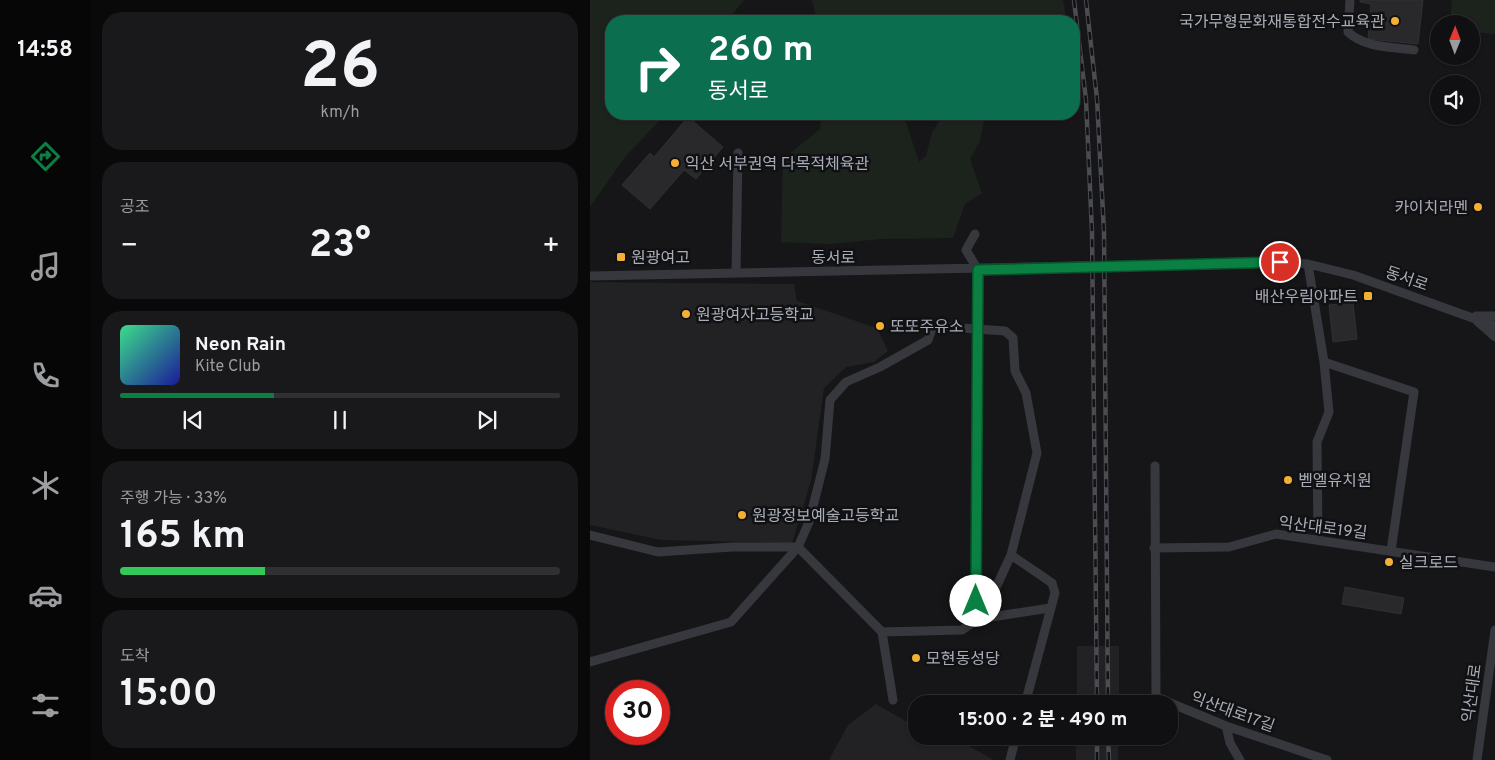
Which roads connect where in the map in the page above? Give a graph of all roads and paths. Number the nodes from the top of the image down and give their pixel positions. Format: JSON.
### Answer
{"nodes":[{"id":1,"x":1350,"y":0,"type":"edge"},
{"id":2,"x":1414,"y":50,"type":"dead end"},
{"id":3,"x":738,"y":153,"type":"dead end"},
{"id":4,"x":976,"y":234,"type":"dead end"},
{"id":5,"x":1308,"y":264,"type":"junction"},
{"id":6,"x":978,"y":270,"type":"junction"},
{"id":7,"x":736,"y":273,"type":"junction"},
{"id":8,"x":590,"y":276,"type":"edge"},
{"id":9,"x":1471,"y":316,"type":"junction"},
{"id":10,"x":1495,"y":316,"type":"edge"},
{"id":11,"x":1495,"y":326,"type":"edge"},
{"id":12,"x":978,"y":329,"type":"junction"},
{"id":13,"x":1495,"y":337,"type":"edge"},
{"id":14,"x":1324,"y":362,"type":"junction"},
{"id":15,"x":1155,"y":466,"type":"dead end"},
{"id":16,"x":590,"y":535,"type":"edge"},
{"id":17,"x":1318,"y":540,"type":"junction"},
{"id":18,"x":798,"y":547,"type":"junction"},
{"id":19,"x":1154,"y":548,"type":"junction"},
{"id":20,"x":1391,"y":551,"type":"junction"},
{"id":21,"x":1010,"y":555,"type":"junction"},
{"id":22,"x":1495,"y":567,"type":"edge"},
{"id":23,"x":1050,"y":608,"type":"junction"},
{"id":24,"x":977,"y":620,"type":"junction"},
{"id":25,"x":1495,"y":630,"type":"edge"},
{"id":26,"x":882,"y":632,"type":"junction"},
{"id":27,"x":590,"y":662,"type":"edge"},
{"id":28,"x":1027,"y":695,"type":"edge"},
{"id":29,"x":893,"y":700,"type":"dead end"},
{"id":30,"x":1226,"y":726,"type":"junction"},
{"id":31,"x":1014,"y":745,"type":"edge"},
{"id":32,"x":1010,"y":760,"type":"edge"},
{"id":33,"x":1240,"y":760,"type":"edge"},
{"id":34,"x":1327,"y":760,"type":"edge"},
{"id":35,"x":1477,"y":760,"type":"edge"}],
"edges":[{"from":1,"to":2,"type":"street"},
{"from":3,"to":7,"type":"street"},
{"from":4,"to":6,"type":"street"},
{"from":5,"to":6,"type":"street","name":"동서로","bridge":true},
{"from":5,"to":9,"type":"street","name":"동서로"},
{"from":5,"to":14,"type":"street"},
{"from":6,"to":7,"type":"street","name":"동서로"},
{"from":6,"to":12,"type":"street"},
{"from":7,"to":8,"type":"street","name":"동서로"},
{"from":9,"to":10,"type":"street"},
{"from":9,"to":11,"type":"street","name":"동서로"},
{"from":9,"to":13,"type":"street"},
{"from":12,"to":18,"type":"street"},
{"from":12,"to":21,"type":"street"},
{"from":12,"to":24,"type":"street"},
{"from":14,"to":17,"type":"street"},
{"from":14,"to":20,"type":"street"},
{"from":15,"to":19,"type":"street"},
{"from":16,"to":18,"type":"street"},
{"from":17,"to":19,"type":"street","name":"익산대로19길"},
{"from":17,"to":20,"type":"street","name":"익산대로19길"},
{"from":18,"to":26,"type":"street"},
{"from":18,"to":27,"type":"street"},
{"from":19,"to":30,"type":"street","name":"익산대로17길"},
{"from":20,"to":22,"type":"street","name":"익산대로19길"},
{"from":21,"to":23,"type":"street"},
{"from":21,"to":24,"type":"street"},
{"from":23,"to":24,"type":"street"},
{"from":23,"to":28,"type":"street"},
{"from":24,"to":26,"type":"street"},
{"from":25,"to":35,"type":"street","name":"익산대로"},
{"from":26,"to":29,"type":"street"},
{"from":30,"to":33,"type":"street"},
{"from":30,"to":34,"type":"street","name":"익산대로17길"},
{"from":31,"to":32,"type":"street"}]}
